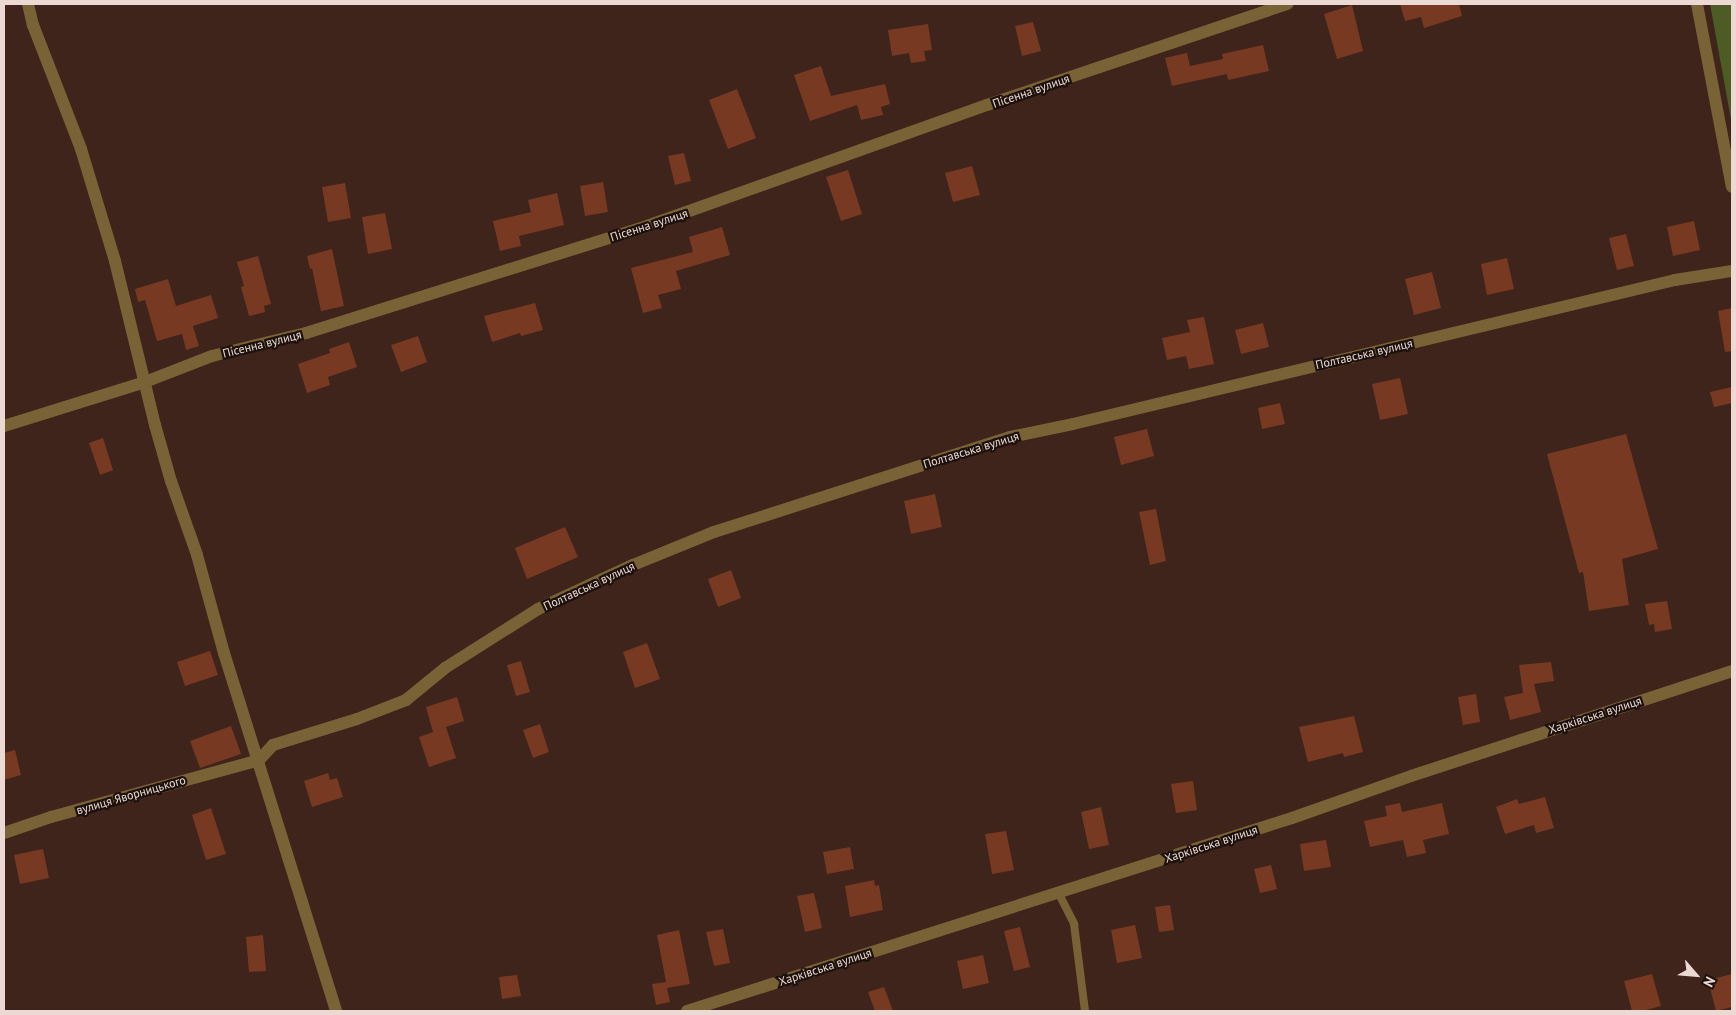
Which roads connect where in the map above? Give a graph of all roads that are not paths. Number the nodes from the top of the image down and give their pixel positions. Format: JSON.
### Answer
{"nodes":[{"id":1,"x":28,"y":4,"type":"edge"},
{"id":2,"x":1287,"y":4,"type":"edge"},
{"id":3,"x":1697,"y":4,"type":"edge"},
{"id":4,"x":1732,"y":187,"type":"edge"},
{"id":5,"x":1732,"y":272,"type":"edge"},
{"id":6,"x":145,"y":382,"type":"junction"},
{"id":7,"x":4,"y":426,"type":"edge"},
{"id":8,"x":1732,"y":671,"type":"edge"},
{"id":9,"x":259,"y":760,"type":"junction"},
{"id":10,"x":4,"y":833,"type":"edge"},
{"id":11,"x":1058,"y":892,"type":"junction"},
{"id":12,"x":336,"y":1011,"type":"edge"},
{"id":13,"x":688,"y":1011,"type":"edge"},
{"id":14,"x":1085,"y":1011,"type":"edge"}],
"edges":[{"from":1,"to":6,"type":"street"},
{"from":2,"to":6,"type":"street","name":"Пісенна вулиця"},
{"from":3,"to":4,"type":"street"},
{"from":5,"to":9,"type":"street","name":"Полтавська вулиця"},
{"from":6,"to":7,"type":"street","name":"Пісенна вулиця"},
{"from":6,"to":9,"type":"street"},
{"from":8,"to":11,"type":"street","name":"Харківська вулиця"},
{"from":9,"to":10,"type":"street","name":"вулиця Яворницького"},
{"from":9,"to":12,"type":"street"},
{"from":11,"to":13,"type":"street","name":"Харківська вулиця"},
{"from":11,"to":14,"type":"lane"}]}
